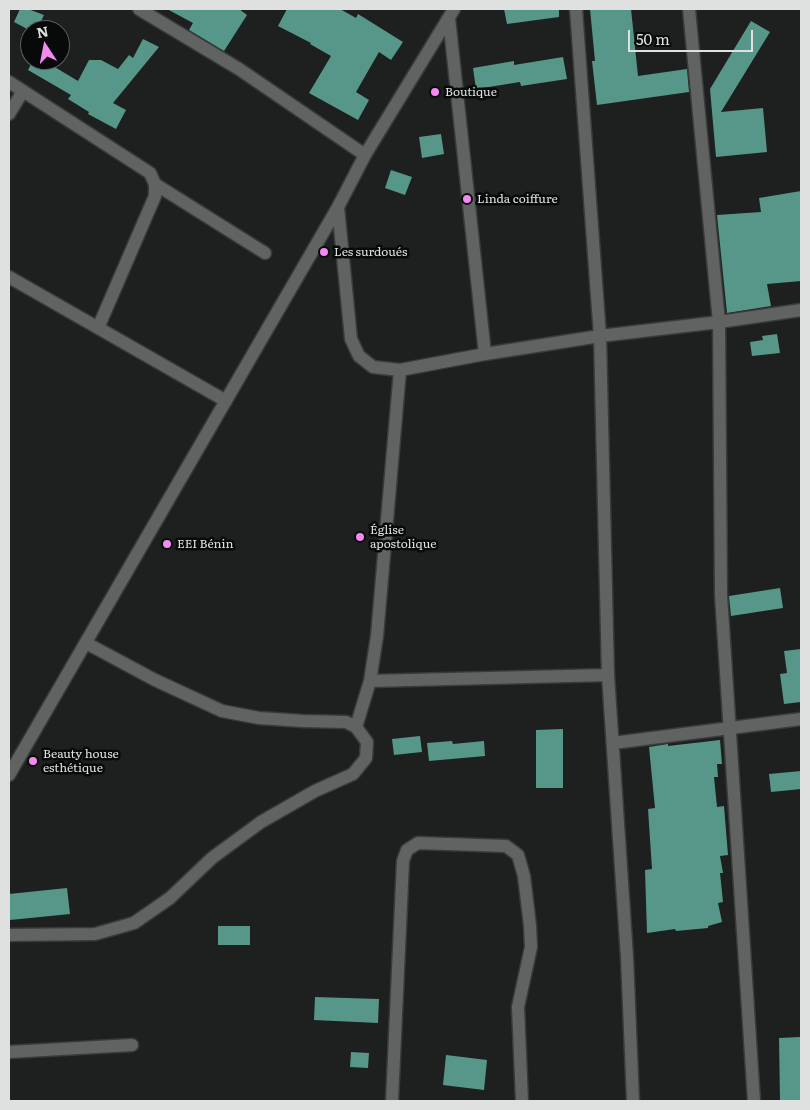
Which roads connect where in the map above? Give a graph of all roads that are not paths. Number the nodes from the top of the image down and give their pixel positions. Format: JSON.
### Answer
{"nodes":[{"id":1,"x":139,"y":9,"type":"edge"},
{"id":2,"x":576,"y":9,"type":"edge"},
{"id":3,"x":689,"y":9,"type":"edge"},
{"id":4,"x":452,"y":13,"type":"edge"},
{"id":5,"x":9,"y":82,"type":"edge"},
{"id":6,"x":22,"y":91,"type":"junction"},
{"id":7,"x":9,"y":114,"type":"edge"},
{"id":8,"x":365,"y":155,"type":"junction"},
{"id":9,"x":155,"y":184,"type":"junction"},
{"id":10,"x":338,"y":207,"type":"junction"},
{"id":11,"x":265,"y":253,"type":"dead end"},
{"id":12,"x":9,"y":277,"type":"edge"},
{"id":13,"x":801,"y":310,"type":"edge"},
{"id":14,"x":719,"y":322,"type":"junction"},
{"id":15,"x":98,"y":328,"type":"junction"},
{"id":16,"x":600,"y":336,"type":"junction"},
{"id":17,"x":486,"y":354,"type":"junction"},
{"id":18,"x":400,"y":370,"type":"junction"},
{"id":19,"x":226,"y":401,"type":"junction"},
{"id":20,"x":86,"y":643,"type":"junction"},
{"id":21,"x":608,"y":675,"type":"junction"},
{"id":22,"x":370,"y":681,"type":"junction"},
{"id":23,"x":801,"y":719,"type":"edge"},
{"id":24,"x":356,"y":727,"type":"junction"},
{"id":25,"x":730,"y":728,"type":"junction"},
{"id":26,"x":613,"y":743,"type":"junction"},
{"id":27,"x":9,"y":775,"type":"edge"},
{"id":28,"x":9,"y":935,"type":"edge"},
{"id":29,"x":132,"y":1046,"type":"dead end"},
{"id":30,"x":9,"y":1052,"type":"edge"},
{"id":31,"x":392,"y":1101,"type":"edge"},
{"id":32,"x":522,"y":1101,"type":"edge"},
{"id":33,"x":633,"y":1101,"type":"edge"},
{"id":34,"x":754,"y":1101,"type":"edge"}],
"edges":[{"from":1,"to":8,"type":"street"},
{"from":2,"to":16,"type":"street"},
{"from":3,"to":14,"type":"street"},
{"from":4,"to":8,"type":"street"},
{"from":4,"to":17,"type":"street"},
{"from":5,"to":6,"type":"street"},
{"from":6,"to":7,"type":"street"},
{"from":6,"to":9,"type":"street"},
{"from":8,"to":10,"type":"street"},
{"from":9,"to":11,"type":"street"},
{"from":9,"to":15,"type":"street"},
{"from":10,"to":18,"type":"street"},
{"from":10,"to":19,"type":"street"},
{"from":12,"to":15,"type":"street"},
{"from":13,"to":14,"type":"street"},
{"from":14,"to":16,"type":"street"},
{"from":14,"to":25,"type":"street"},
{"from":15,"to":19,"type":"street"},
{"from":16,"to":17,"type":"street"},
{"from":16,"to":21,"type":"street"},
{"from":17,"to":18,"type":"street"},
{"from":18,"to":22,"type":"street"},
{"from":19,"to":20,"type":"street"},
{"from":20,"to":24,"type":"street"},
{"from":20,"to":27,"type":"street"},
{"from":21,"to":22,"type":"street"},
{"from":21,"to":26,"type":"street"},
{"from":22,"to":24,"type":"street"},
{"from":23,"to":25,"type":"street"},
{"from":24,"to":28,"type":"street"},
{"from":25,"to":26,"type":"street"},
{"from":25,"to":34,"type":"street"},
{"from":26,"to":33,"type":"street"},
{"from":29,"to":30,"type":"street"},
{"from":31,"to":32,"type":"street"}]}
